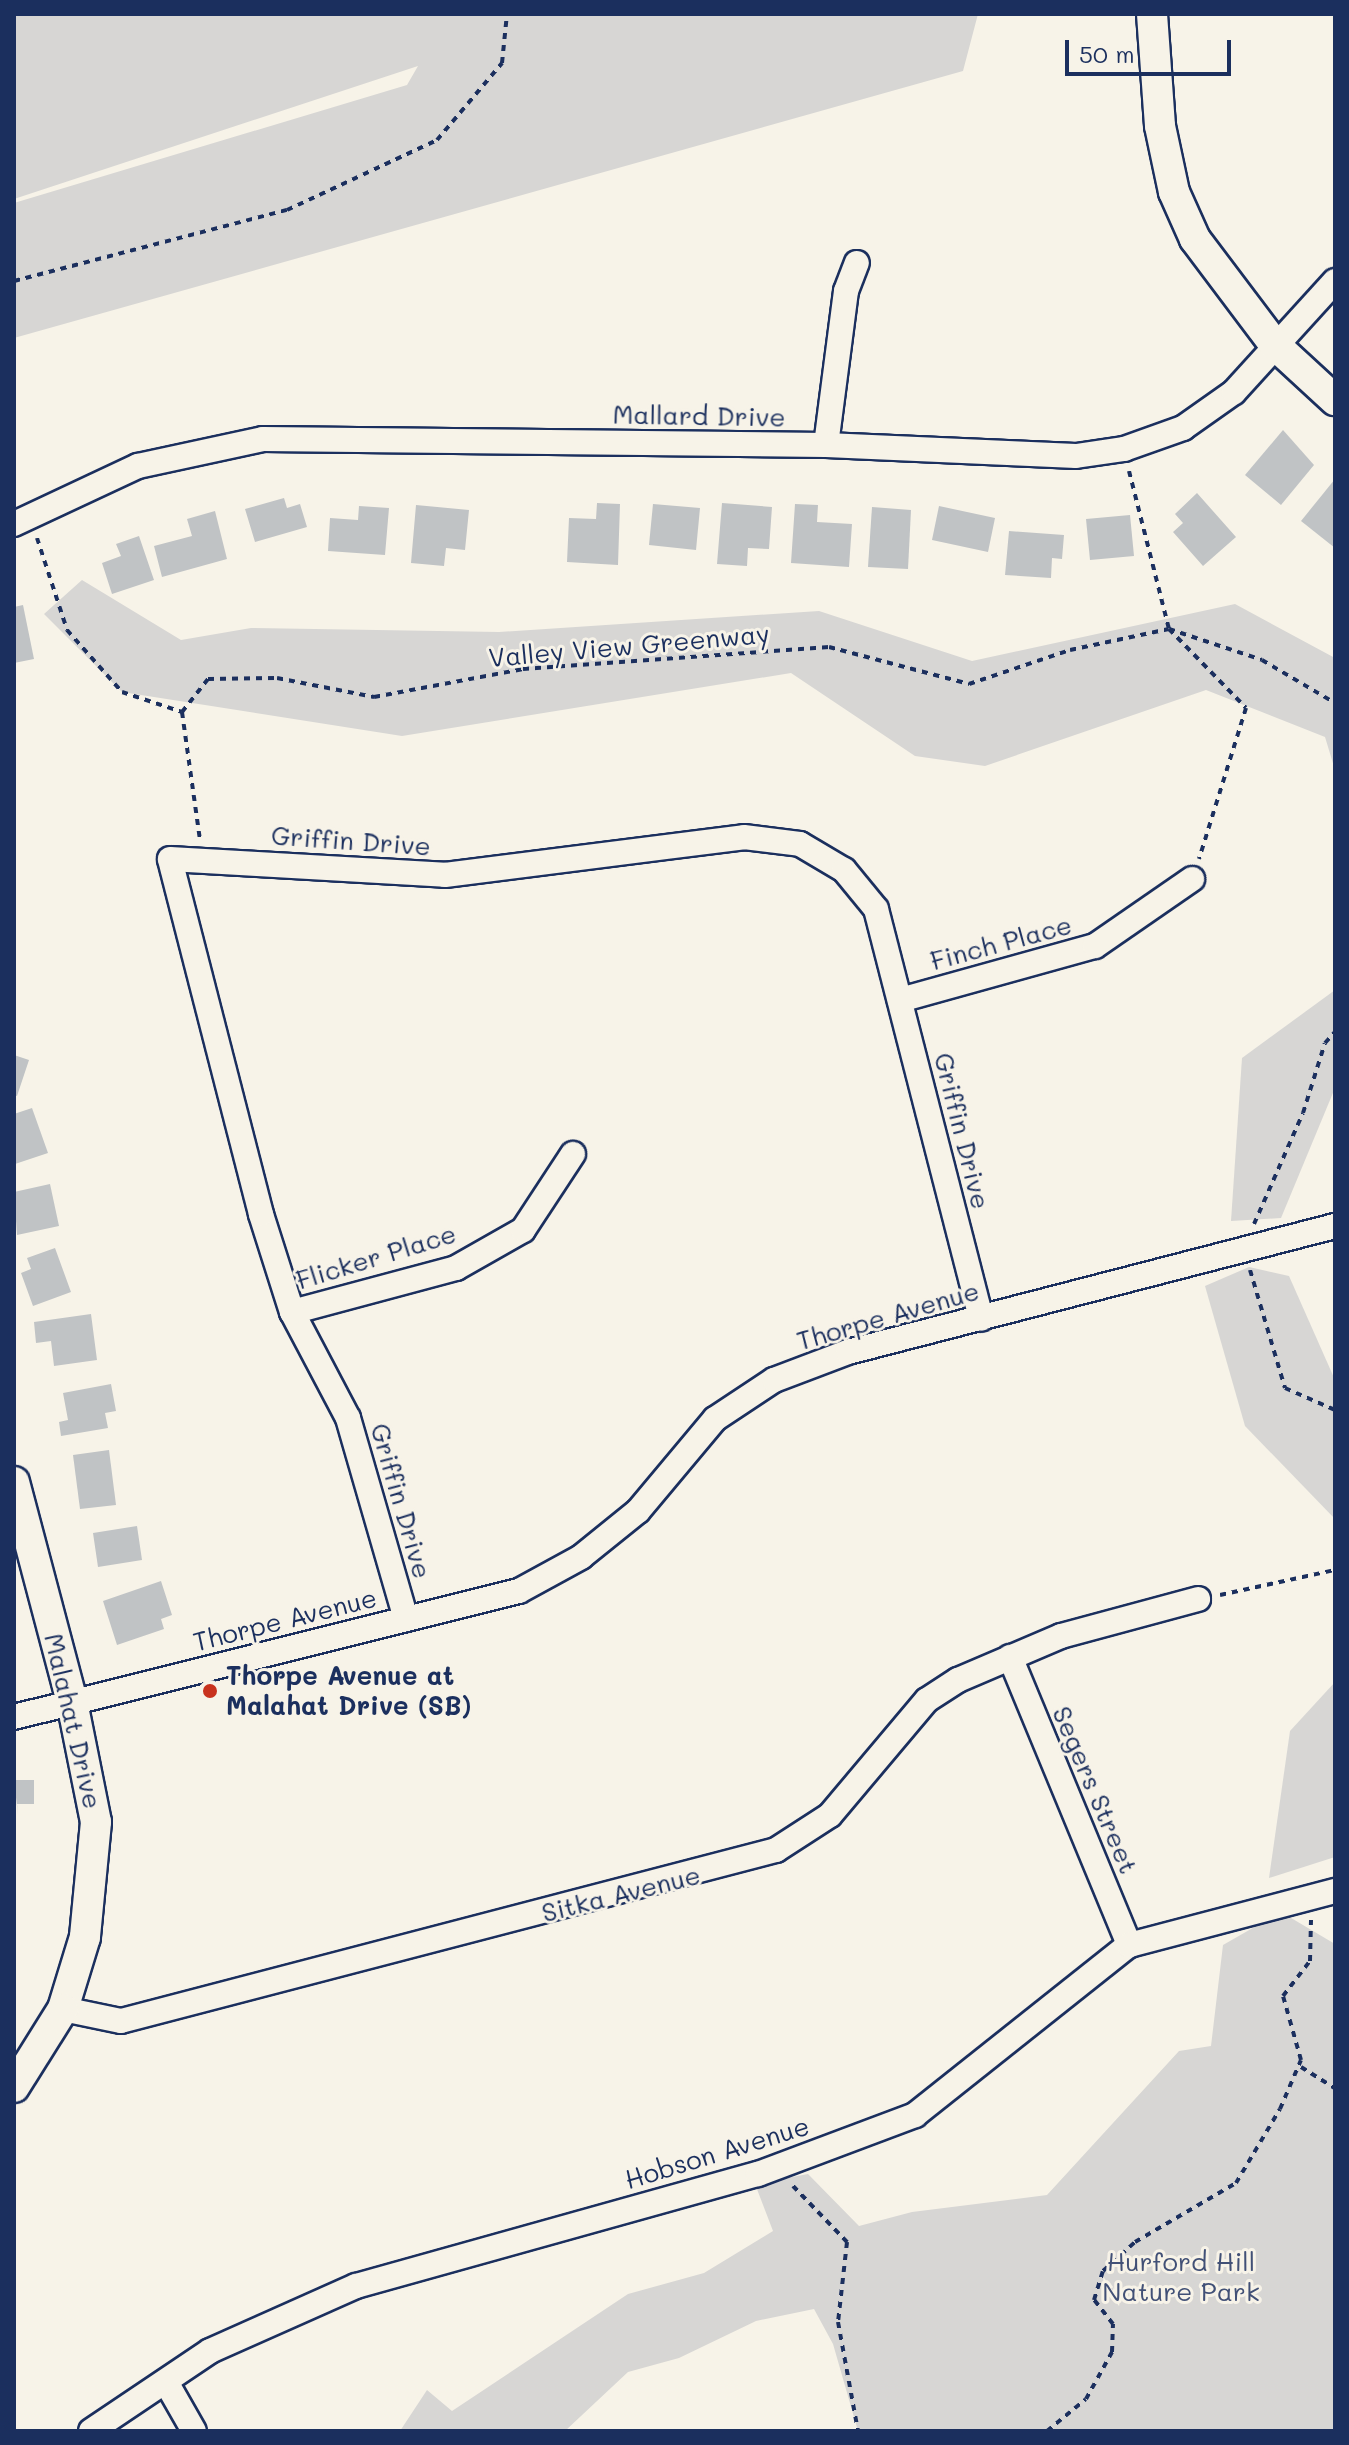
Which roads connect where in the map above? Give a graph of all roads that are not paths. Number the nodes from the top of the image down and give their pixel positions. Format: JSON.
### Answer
{"nodes":[{"id":1,"x":1152,"y":14,"type":"edge"},
{"id":2,"x":857,"y":263,"type":"dead end"},
{"id":3,"x":1335,"y":281,"type":"edge"},
{"id":4,"x":1274,"y":344,"type":"junction"},
{"id":5,"x":1335,"y":400,"type":"edge"},
{"id":6,"x":826,"y":445,"type":"junction"},
{"id":7,"x":22,"y":520,"type":"edge"},
{"id":8,"x":1192,"y":879,"type":"road end"},
{"id":9,"x":900,"y":1000,"type":"junction"},
{"id":10,"x":573,"y":1154,"type":"dead end"},
{"id":11,"x":1335,"y":1226,"type":"edge"},
{"id":12,"x":292,"y":1312,"type":"junction"},
{"id":13,"x":981,"y":1319,"type":"junction"},
{"id":14,"x":14,"y":1482,"type":"edge"},
{"id":15,"x":1198,"y":1599,"type":"road end"},
{"id":16,"x":406,"y":1619,"type":"junction"},
{"id":17,"x":1010,"y":1657,"type":"junction"},
{"id":18,"x":72,"y":1702,"type":"junction"},
{"id":19,"x":14,"y":1717,"type":"edge"},
{"id":20,"x":1324,"y":1894,"type":"edge"},
{"id":21,"x":1129,"y":1945,"type":"junction"},
{"id":22,"x":63,"y":2009,"type":"junction"},
{"id":23,"x":14,"y":2087,"type":"edge"},
{"id":24,"x":166,"y":2382,"type":"junction"},
{"id":25,"x":91,"y":2431,"type":"edge"},
{"id":26,"x":194,"y":2431,"type":"edge"}],
"edges":[{"from":1,"to":4,"type":"street"},
{"from":2,"to":6,"type":"street"},
{"from":3,"to":4,"type":"street","name":"Mallard Drive"},
{"from":4,"to":5,"type":"street"},
{"from":4,"to":6,"type":"street","name":"Mallard Drive"},
{"from":6,"to":7,"type":"street","name":"Mallard Drive"},
{"from":8,"to":9,"type":"street","name":"Finch Place"},
{"from":9,"to":12,"type":"street","name":"Griffin Drive"},
{"from":9,"to":13,"type":"street","name":"Griffin Drive"},
{"from":10,"to":12,"type":"street","name":"Flicker Place"},
{"from":11,"to":13,"type":"street","name":"Thorpe Avenue"},
{"from":12,"to":16,"type":"street","name":"Griffin Drive"},
{"from":13,"to":16,"type":"street","name":"Thorpe Avenue"},
{"from":14,"to":18,"type":"street","name":"Malahat Drive"},
{"from":15,"to":17,"type":"street","name":"Sitka Avenue"},
{"from":16,"to":18,"type":"street","name":"Thorpe Avenue"},
{"from":17,"to":21,"type":"street","name":"Segers Street"},
{"from":17,"to":22,"type":"street","name":"Sitka Avenue"},
{"from":18,"to":19,"type":"street","name":"Thorpe Avenue"},
{"from":18,"to":22,"type":"street","name":"Malahat Drive"},
{"from":20,"to":21,"type":"street","name":"Hobson Avenue"},
{"from":21,"to":24,"type":"street","name":"Hobson Avenue"},
{"from":22,"to":23,"type":"street"},
{"from":24,"to":25,"type":"street","name":"Hobson Avenue"},
{"from":24,"to":26,"type":"street"}]}
